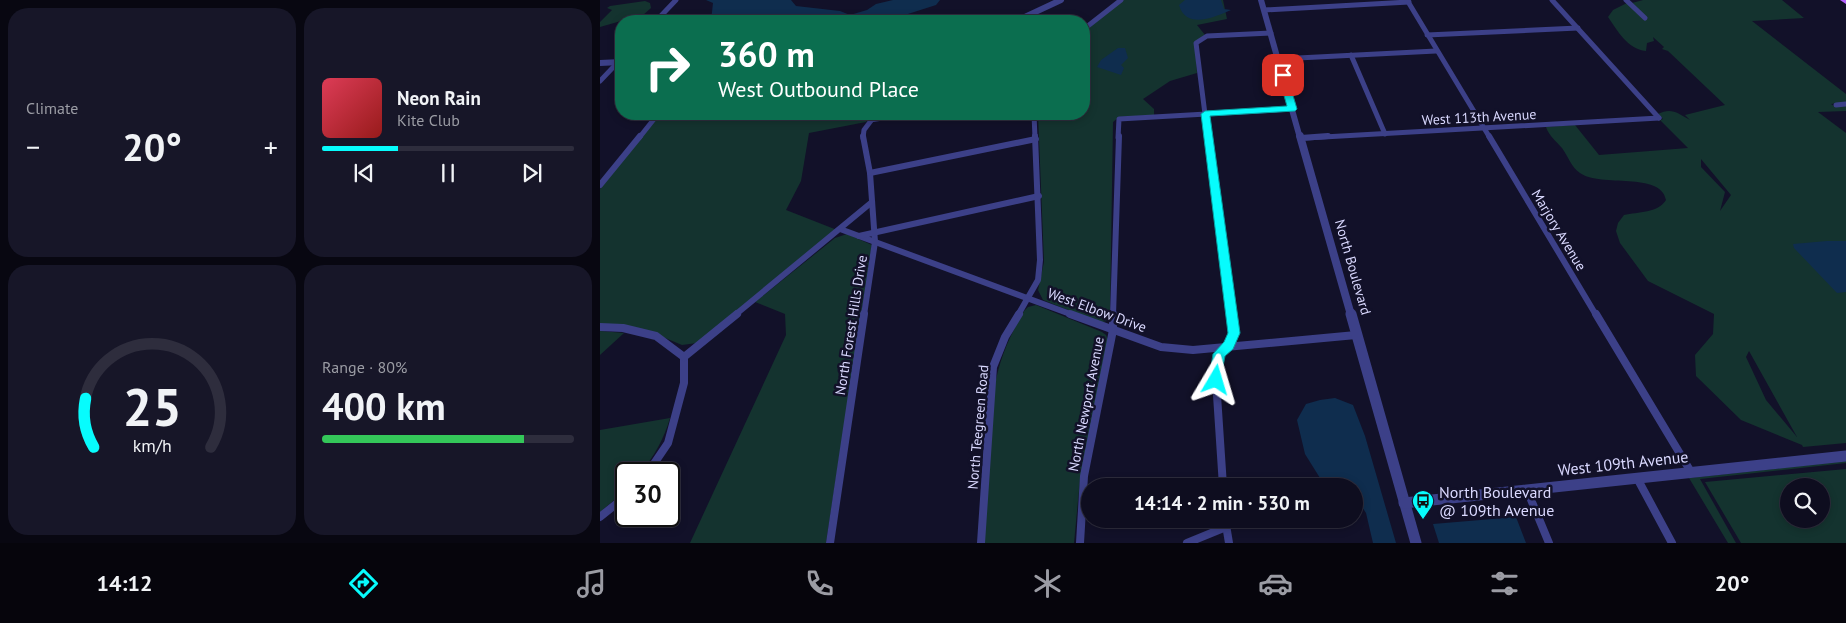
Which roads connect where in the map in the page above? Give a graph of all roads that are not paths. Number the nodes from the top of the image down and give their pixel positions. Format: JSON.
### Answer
{"nodes":[{"id":1,"x":676,"y":0,"type":"edge"},
{"id":2,"x":1061,"y":0,"type":"edge"},
{"id":3,"x":1120,"y":0,"type":"edge"},
{"id":4,"x":1261,"y":0,"type":"edge"},
{"id":5,"x":1552,"y":0,"type":"edge"},
{"id":6,"x":1626,"y":0,"type":"edge"},
{"id":7,"x":1843,"y":0,"type":"edge"},
{"id":8,"x":1408,"y":1,"type":"edge"},
{"id":9,"x":1846,"y":2,"type":"edge"},
{"id":10,"x":1264,"y":10,"type":"junction"},
{"id":11,"x":662,"y":15,"type":"edge"},
{"id":12,"x":1029,"y":15,"type":"edge"},
{"id":13,"x":1645,"y":18,"type":"dead end"},
{"id":14,"x":1090,"y":24,"type":"edge"},
{"id":15,"x":1578,"y":28,"type":"junction"},
{"id":16,"x":1270,"y":33,"type":"junction"},
{"id":17,"x":1427,"y":35,"type":"junction"},
{"id":18,"x":1436,"y":51,"type":"junction"},
{"id":19,"x":1351,"y":55,"type":"junction"},
{"id":20,"x":1278,"y":59,"type":"junction"},
{"id":21,"x":615,"y":62,"type":"edge"},
{"id":22,"x":600,"y":63,"type":"edge"},
{"id":23,"x":615,"y":66,"type":"edge"},
{"id":24,"x":600,"y":81,"type":"edge"},
{"id":25,"x":1846,"y":104,"type":"edge"},
{"id":26,"x":1836,"y":105,"type":"dead end"},
{"id":27,"x":1292,"y":109,"type":"junction"},
{"id":28,"x":1205,"y":114,"type":"junction"},
{"id":29,"x":653,"y":120,"type":"edge"},
{"id":30,"x":870,"y":120,"type":"edge"},
{"id":31,"x":1034,"y":120,"type":"edge"},
{"id":32,"x":1483,"y":128,"type":"junction"},
{"id":33,"x":1385,"y":134,"type":"junction"},
{"id":34,"x":1301,"y":138,"type":"junction"},
{"id":35,"x":1036,"y":139,"type":"junction"},
{"id":36,"x":870,"y":173,"type":"junction"},
{"id":37,"x":600,"y":185,"type":"edge"},
{"id":38,"x":1039,"y":196,"type":"junction"},
{"id":39,"x":872,"y":202,"type":"junction"},
{"id":40,"x":840,"y":229,"type":"junction"},
{"id":41,"x":875,"y":232,"type":"junction"},
{"id":42,"x":859,"y":236,"type":"junction"},
{"id":43,"x":876,"y":242,"type":"junction"},
{"id":44,"x":1028,"y":298,"type":"junction"},
{"id":45,"x":600,"y":327,"type":"edge"},
{"id":46,"x":1113,"y":330,"type":"junction"},
{"id":47,"x":1356,"y":335,"type":"junction"},
{"id":48,"x":1228,"y":346,"type":"junction"},
{"id":49,"x":684,"y":357,"type":"junction"},
{"id":50,"x":1846,"y":456,"type":"edge"},
{"id":51,"x":655,"y":462,"type":"edge"},
{"id":52,"x":1691,"y":472,"type":"junction"},
{"id":53,"x":1222,"y":478,"type":"edge"},
{"id":54,"x":1637,"y":478,"type":"junction"},
{"id":55,"x":1527,"y":490,"type":"junction"},
{"id":56,"x":1404,"y":503,"type":"junction"},
{"id":57,"x":615,"y":504,"type":"edge"},
{"id":58,"x":600,"y":516,"type":"edge"},
{"id":59,"x":1216,"y":528,"type":"edge"},
{"id":60,"x":1226,"y":528,"type":"edge"},
{"id":61,"x":830,"y":543,"type":"edge"},
{"id":62,"x":981,"y":543,"type":"edge"},
{"id":63,"x":1080,"y":543,"type":"edge"},
{"id":64,"x":1188,"y":543,"type":"edge"},
{"id":65,"x":1229,"y":543,"type":"edge"},
{"id":66,"x":1416,"y":543,"type":"edge"},
{"id":67,"x":1549,"y":543,"type":"edge"},
{"id":68,"x":1672,"y":543,"type":"edge"}],
"edges":[{"from":1,"to":11,"type":"street"},
{"from":2,"to":12,"type":"street"},
{"from":3,"to":14,"type":"street"},
{"from":4,"to":10,"type":"street","name":"North Boulevard"},
{"from":5,"to":15,"type":"street"},
{"from":6,"to":13,"type":"street"},
{"from":7,"to":9,"type":"main road"},
{"from":8,"to":10,"type":"street"},
{"from":8,"to":17,"type":"street","name":"Marjory Avenue"},
{"from":10,"to":16,"type":"street","name":"North Boulevard"},
{"from":15,"to":17,"type":"street"},
{"from":15,"to":32,"type":"street","name":"West 113th Avenue"},
{"from":16,"to":20,"type":"street","name":"North Boulevard"},
{"from":16,"to":28,"type":"street"},
{"from":17,"to":18,"type":"street","name":"Marjory Avenue"},
{"from":18,"to":19,"type":"street"},
{"from":18,"to":32,"type":"street","name":"Marjory Avenue"},
{"from":19,"to":20,"type":"street"},
{"from":19,"to":33,"type":"street"},
{"from":20,"to":27,"type":"street","name":"North Boulevard"},
{"from":21,"to":22,"type":"street"},
{"from":23,"to":24,"type":"street"},
{"from":25,"to":26,"type":"street"},
{"from":27,"to":28,"type":"street"},
{"from":27,"to":34,"type":"street","name":"North Boulevard"},
{"from":28,"to":46,"type":"street","name":"North Newport Avenue"},
{"from":28,"to":48,"type":"street"},
{"from":29,"to":37,"type":"street"},
{"from":30,"to":36,"type":"street","name":"North Forest Hills Drive"},
{"from":31,"to":35,"type":"street","name":"North Teegreen Road"},
{"from":32,"to":33,"type":"street","name":"West 113th Avenue"},
{"from":32,"to":52,"type":"street","name":"Marjory Avenue"},
{"from":33,"to":34,"type":"street","name":"West 113th Avenue"},
{"from":34,"to":47,"type":"street","name":"North Boulevard"},
{"from":35,"to":36,"type":"street"},
{"from":35,"to":38,"type":"street","name":"North Teegreen Road"},
{"from":36,"to":39,"type":"street","name":"North Forest Hills Drive"},
{"from":38,"to":41,"type":"street"},
{"from":38,"to":44,"type":"street","name":"North Teegreen Road"},
{"from":39,"to":40,"type":"street"},
{"from":39,"to":41,"type":"street","name":"North Forest Hills Drive"},
{"from":40,"to":42,"type":"street","name":"West Elbow Drive"},
{"from":40,"to":49,"type":"street"},
{"from":41,"to":42,"type":"street"},
{"from":41,"to":43,"type":"street","name":"North Forest Hills Drive"},
{"from":42,"to":43,"type":"street","name":"West Elbow Drive"},
{"from":43,"to":44,"type":"street","name":"West Elbow Drive"},
{"from":43,"to":61,"type":"street","name":"North Forest Hills Drive"},
{"from":44,"to":46,"type":"street","name":"West Elbow Drive"},
{"from":44,"to":62,"type":"street","name":"North Teegreen Road"},
{"from":45,"to":49,"type":"street"},
{"from":46,"to":48,"type":"street","name":"West Elbow Drive"},
{"from":46,"to":63,"type":"street","name":"North Newport Avenue"},
{"from":47,"to":48,"type":"street","name":"West Elbow Drive"},
{"from":47,"to":56,"type":"street","name":"North Boulevard"},
{"from":48,"to":53,"type":"street"},
{"from":49,"to":51,"type":"street"},
{"from":50,"to":52,"type":"street","name":"West 109th Avenue"},
{"from":52,"to":54,"type":"street","name":"West 109th Avenue"},
{"from":54,"to":55,"type":"street","name":"West 109th Avenue"},
{"from":54,"to":68,"type":"street"},
{"from":55,"to":56,"type":"street","name":"West 109th Avenue"},
{"from":55,"to":67,"type":"street"},
{"from":56,"to":66,"type":"street","name":"North Boulevard"},
{"from":57,"to":58,"type":"street"},
{"from":59,"to":64,"type":"street"},
{"from":60,"to":65,"type":"street"}]}
